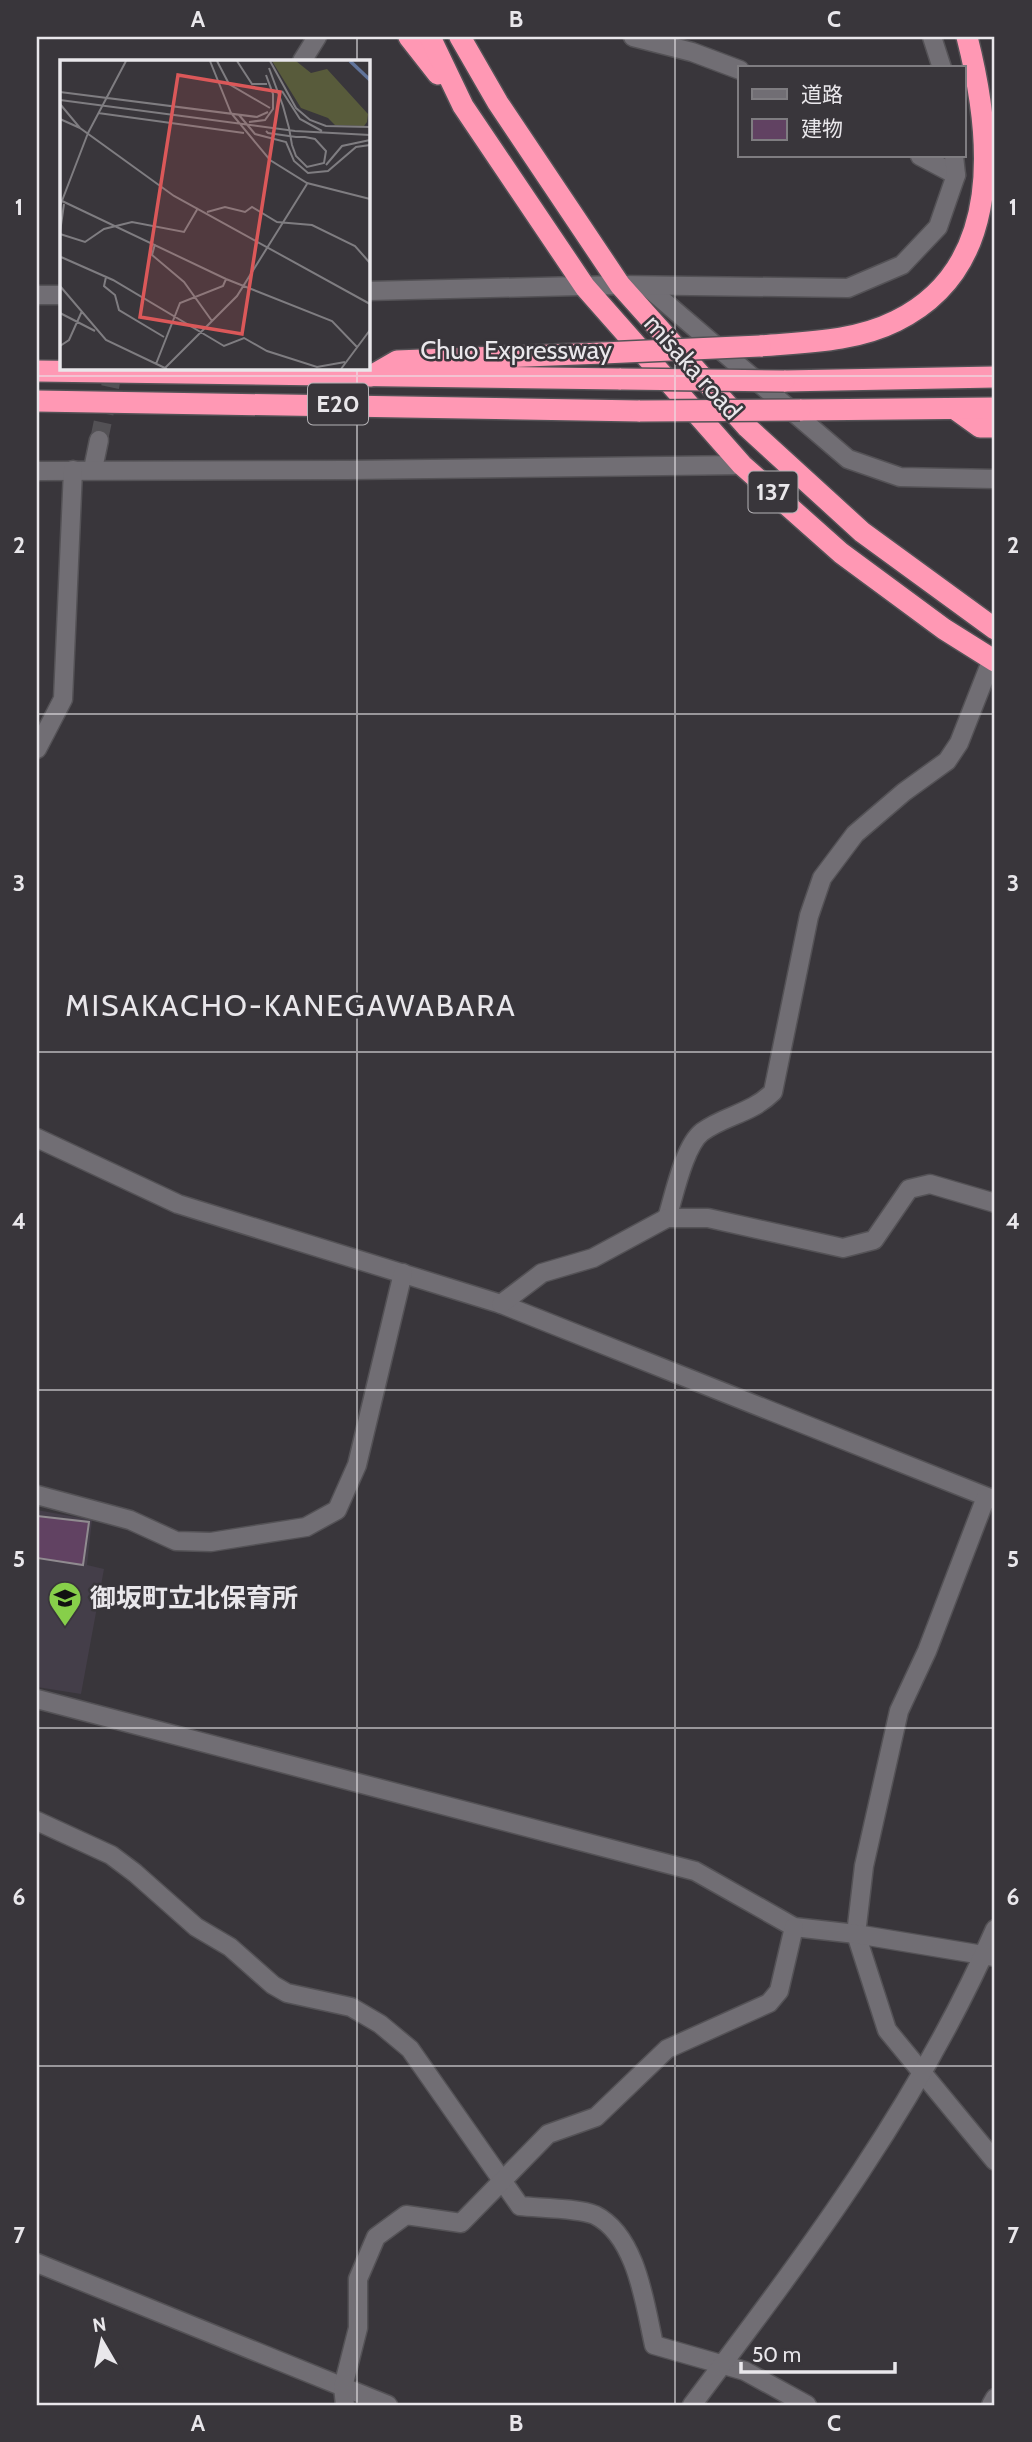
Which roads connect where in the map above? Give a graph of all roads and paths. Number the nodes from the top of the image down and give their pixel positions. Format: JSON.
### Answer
{"nodes":[{"id":1,"x":317,"y":37,"type":"edge"},
{"id":2,"x":409,"y":37,"type":"edge"},
{"id":3,"x":430,"y":37,"type":"edge"},
{"id":4,"x":460,"y":37,"type":"edge"},
{"id":5,"x":467,"y":37,"type":"edge"},
{"id":6,"x":633,"y":37,"type":"edge"},
{"id":7,"x":932,"y":37,"type":"edge"},
{"id":8,"x":967,"y":37,"type":"edge"},
{"id":9,"x":303,"y":60,"type":"edge"},
{"id":10,"x":941,"y":66,"type":"edge"},
{"id":11,"x":738,"y":69,"type":"edge"},
{"id":12,"x":498,"y":103,"type":"junction"},
{"id":13,"x":463,"y":106,"type":"junction"},
{"id":14,"x":924,"y":158,"type":"edge"},
{"id":15,"x":954,"y":158,"type":"edge"},
{"id":16,"x":956,"y":175,"type":"junction"},
{"id":17,"x":620,"y":285,"type":"junction"},
{"id":18,"x":646,"y":286,"type":"junction"},
{"id":19,"x":584,"y":287,"type":"junction"},
{"id":20,"x":369,"y":291,"type":"edge"},
{"id":21,"x":37,"y":295,"type":"edge"},
{"id":22,"x":60,"y":295,"type":"edge"},
{"id":23,"x":37,"y":371,"type":"edge"},
{"id":24,"x":369,"y":377,"type":"junction"},
{"id":25,"x":995,"y":377,"type":"edge"},
{"id":26,"x":37,"y":401,"type":"edge"},
{"id":27,"x":995,"y":408,"type":"edge"},
{"id":28,"x":955,"y":409,"type":"junction"},
{"id":29,"x":995,"y":427,"type":"edge"},
{"id":30,"x":99,"y":440,"type":"tunnel mouth"},
{"id":31,"x":742,"y":465,"type":"junction"},
{"id":32,"x":93,"y":469,"type":"junction"},
{"id":33,"x":73,"y":470,"type":"junction"},
{"id":34,"x":37,"y":471,"type":"edge"},
{"id":35,"x":995,"y":479,"type":"edge"},
{"id":36,"x":995,"y":629,"type":"edge"},
{"id":37,"x":994,"y":660,"type":"edge"},
{"id":38,"x":37,"y":750,"type":"edge"},
{"id":39,"x":37,"y":1138,"type":"edge"},
{"id":40,"x":995,"y":1203,"type":"edge"},
{"id":41,"x":667,"y":1218,"type":"junction"},
{"id":42,"x":403,"y":1273,"type":"junction"},
{"id":43,"x":501,"y":1304,"type":"junction"},
{"id":44,"x":37,"y":1495,"type":"edge"},
{"id":45,"x":990,"y":1499,"type":"edge"},
{"id":46,"x":37,"y":1699,"type":"edge"},
{"id":47,"x":37,"y":1821,"type":"edge"},
{"id":48,"x":794,"y":1927,"type":"junction"},
{"id":49,"x":995,"y":1929,"type":"edge"},
{"id":50,"x":856,"y":1934,"type":"junction"},
{"id":51,"x":990,"y":1956,"type":"edge"},
{"id":52,"x":922,"y":2076,"type":"junction"},
{"id":53,"x":995,"y":2161,"type":"edge"},
{"id":54,"x":502,"y":2182,"type":"junction"},
{"id":55,"x":37,"y":2263,"type":"edge"},
{"id":56,"x":722,"y":2365,"type":"junction"},
{"id":57,"x":344,"y":2396,"type":"edge"},
{"id":58,"x":995,"y":2398,"type":"edge"},
{"id":59,"x":388,"y":2405,"type":"edge"},
{"id":60,"x":692,"y":2405,"type":"edge"},
{"id":61,"x":807,"y":2405,"type":"edge"},
{"id":62,"x":990,"y":2405,"type":"edge"}],
"edges":[{"from":1,"to":9,"type":"street"},
{"from":2,"to":13,"type":"highway"},
{"from":3,"to":13,"type":"highway","name":"misaka road","number":"137"},
{"from":4,"to":12,"type":"highway","name":"misaka road","number":"137"},
{"from":5,"to":12,"type":"highway"},
{"from":6,"to":11,"type":"street"},
{"from":7,"to":10,"type":"street"},
{"from":8,"to":24,"type":"highway","bridge":true},
{"from":12,"to":17,"type":"highway","name":"misaka road","number":"137"},
{"from":13,"to":19,"type":"highway","name":"misaka road","number":"137"},
{"from":14,"to":16,"type":"street"},
{"from":15,"to":16,"type":"street"},
{"from":16,"to":18,"type":"street"},
{"from":17,"to":18,"type":"street"},
{"from":17,"to":19,"type":"street"},
{"from":17,"to":36,"type":"highway","name":"misaka road","number":"137"},
{"from":18,"to":35,"type":"street"},
{"from":19,"to":20,"type":"street"},
{"from":19,"to":31,"type":"highway","name":"misaka road","number":"137"},
{"from":21,"to":22,"type":"street"},
{"from":23,"to":24,"type":"highway","name":"Chuo Expressway","number":"E20"},
{"from":24,"to":25,"type":"highway","name":"Chuo Expressway","number":"E20","bridge":true},
{"from":26,"to":28,"type":"highway","number":"E20","bridge":true},
{"from":27,"to":28,"type":"highway","number":"E20"},
{"from":28,"to":29,"type":"highway"},
{"from":30,"to":32,"type":"street"},
{"from":31,"to":32,"type":"street"},
{"from":31,"to":37,"type":"highway","name":"misaka road","number":"137"},
{"from":32,"to":33,"type":"street"},
{"from":33,"to":34,"type":"street"},
{"from":33,"to":38,"type":"street"},
{"from":37,"to":41,"type":"street"},
{"from":39,"to":42,"type":"street"},
{"from":40,"to":41,"type":"street"},
{"from":41,"to":43,"type":"street"},
{"from":42,"to":43,"type":"street"},
{"from":42,"to":44,"type":"street"},
{"from":43,"to":45,"type":"street"},
{"from":45,"to":50,"type":"street"},
{"from":46,"to":48,"type":"street"},
{"from":47,"to":54,"type":"street"},
{"from":48,"to":50,"type":"street"},
{"from":48,"to":54,"type":"street"},
{"from":49,"to":51,"type":"street"},
{"from":50,"to":51,"type":"street"},
{"from":50,"to":52,"type":"street"},
{"from":51,"to":52,"type":"street"},
{"from":52,"to":53,"type":"street"},
{"from":52,"to":56,"type":"street"},
{"from":54,"to":56,"type":"street"},
{"from":54,"to":57,"type":"street"},
{"from":55,"to":57,"type":"street"},
{"from":56,"to":60,"type":"street"},
{"from":56,"to":61,"type":"street"},
{"from":57,"to":59,"type":"street"},
{"from":58,"to":62,"type":"street"}]}
